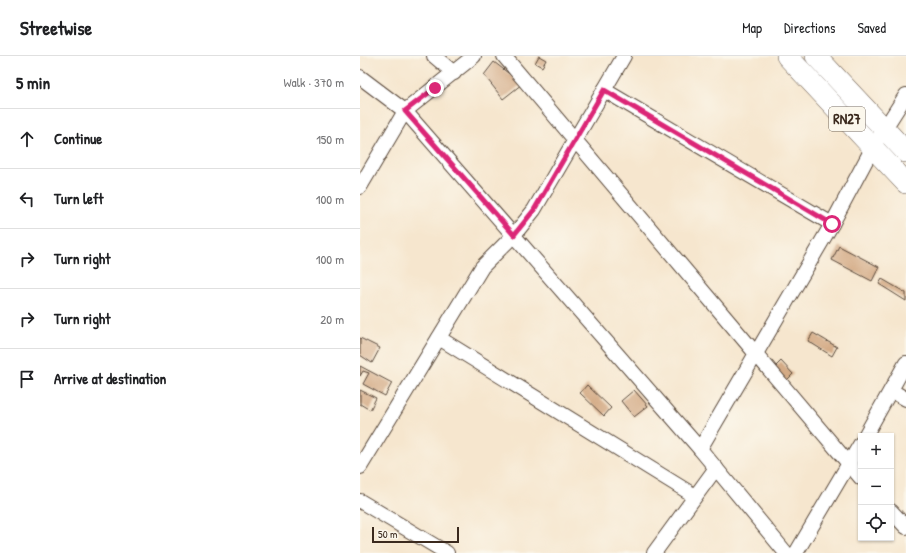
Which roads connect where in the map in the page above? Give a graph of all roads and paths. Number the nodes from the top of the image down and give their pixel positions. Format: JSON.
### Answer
{"nodes":[{"id":1,"x":434,"y":56,"type":"edge"},
{"id":2,"x":474,"y":56,"type":"edge"},
{"id":3,"x":504,"y":56,"type":"edge"},
{"id":4,"x":624,"y":56,"type":"edge"},
{"id":5,"x":787,"y":56,"type":"edge"},
{"id":6,"x":816,"y":56,"type":"edge"},
{"id":7,"x":454,"y":72,"type":"junction"},
{"id":8,"x":360,"y":77,"type":"edge"},
{"id":9,"x":604,"y":90,"type":"junction"},
{"id":10,"x":906,"y":95,"type":"edge"},
{"id":11,"x":405,"y":111,"type":"junction"},
{"id":12,"x":884,"y":129,"type":"junction"},
{"id":13,"x":574,"y":141,"type":"junction"},
{"id":14,"x":873,"y":147,"type":"junction"},
{"id":15,"x":906,"y":152,"type":"edge"},
{"id":16,"x":906,"y":183,"type":"edge"},
{"id":17,"x":360,"y":187,"type":"edge"},
{"id":18,"x":832,"y":224,"type":"junction"},
{"id":19,"x":514,"y":235,"type":"junction"},
{"id":20,"x":439,"y":338,"type":"junction"},
{"id":21,"x":756,"y":354,"type":"junction"},
{"id":22,"x":906,"y":363,"type":"edge"},
{"id":23,"x":892,"y":391,"type":"junction"},
{"id":24,"x":906,"y":399,"type":"edge"},
{"id":25,"x":867,"y":433,"type":"edge"},
{"id":26,"x":858,"y":448,"type":"edge"},
{"id":27,"x":700,"y":449,"type":"junction"},
{"id":28,"x":849,"y":464,"type":"junction"},
{"id":29,"x":360,"y":467,"type":"edge"},
{"id":30,"x":716,"y":468,"type":"junction"},
{"id":31,"x":858,"y":474,"type":"edge"},
{"id":32,"x":694,"y":496,"type":"junction"},
{"id":33,"x":360,"y":501,"type":"edge"},
{"id":34,"x":894,"y":514,"type":"edge"},
{"id":35,"x":906,"y":527,"type":"edge"},
{"id":36,"x":448,"y":553,"type":"edge"},
{"id":37,"x":654,"y":553,"type":"edge"},
{"id":38,"x":786,"y":553,"type":"edge"},
{"id":39,"x":796,"y":553,"type":"edge"}],
"edges":[{"from":1,"to":7,"type":"street"},
{"from":2,"to":7,"type":"street"},
{"from":3,"to":13,"type":"street"},
{"from":4,"to":9,"type":"street"},
{"from":5,"to":14,"type":"main road","number":"RN27"},
{"from":6,"to":12,"type":"main road","number":"RN27"},
{"from":7,"to":11,"type":"street"},
{"from":8,"to":11,"type":"street"},
{"from":9,"to":13,"type":"street"},
{"from":9,"to":18,"type":"street"},
{"from":10,"to":12,"type":"street"},
{"from":11,"to":17,"type":"street"},
{"from":11,"to":19,"type":"street"},
{"from":12,"to":14,"type":"street"},
{"from":12,"to":15,"type":"main road","number":"RN27"},
{"from":13,"to":19,"type":"street"},
{"from":13,"to":21,"type":"street"},
{"from":14,"to":16,"type":"main road","number":"RN27"},
{"from":14,"to":18,"type":"street"},
{"from":18,"to":21,"type":"street"},
{"from":19,"to":20,"type":"street"},
{"from":19,"to":27,"type":"street"},
{"from":20,"to":29,"type":"street"},
{"from":20,"to":32,"type":"street"},
{"from":21,"to":27,"type":"street"},
{"from":21,"to":28,"type":"street"},
{"from":22,"to":23,"type":"street"},
{"from":23,"to":24,"type":"street"},
{"from":23,"to":25,"type":"street"},
{"from":26,"to":28,"type":"street"},
{"from":27,"to":30,"type":"street"},
{"from":28,"to":31,"type":"street"},
{"from":28,"to":39,"type":"street"},
{"from":30,"to":32,"type":"street"},
{"from":30,"to":38,"type":"street"},
{"from":32,"to":37,"type":"street"},
{"from":33,"to":36,"type":"street"},
{"from":34,"to":35,"type":"street"}]}
